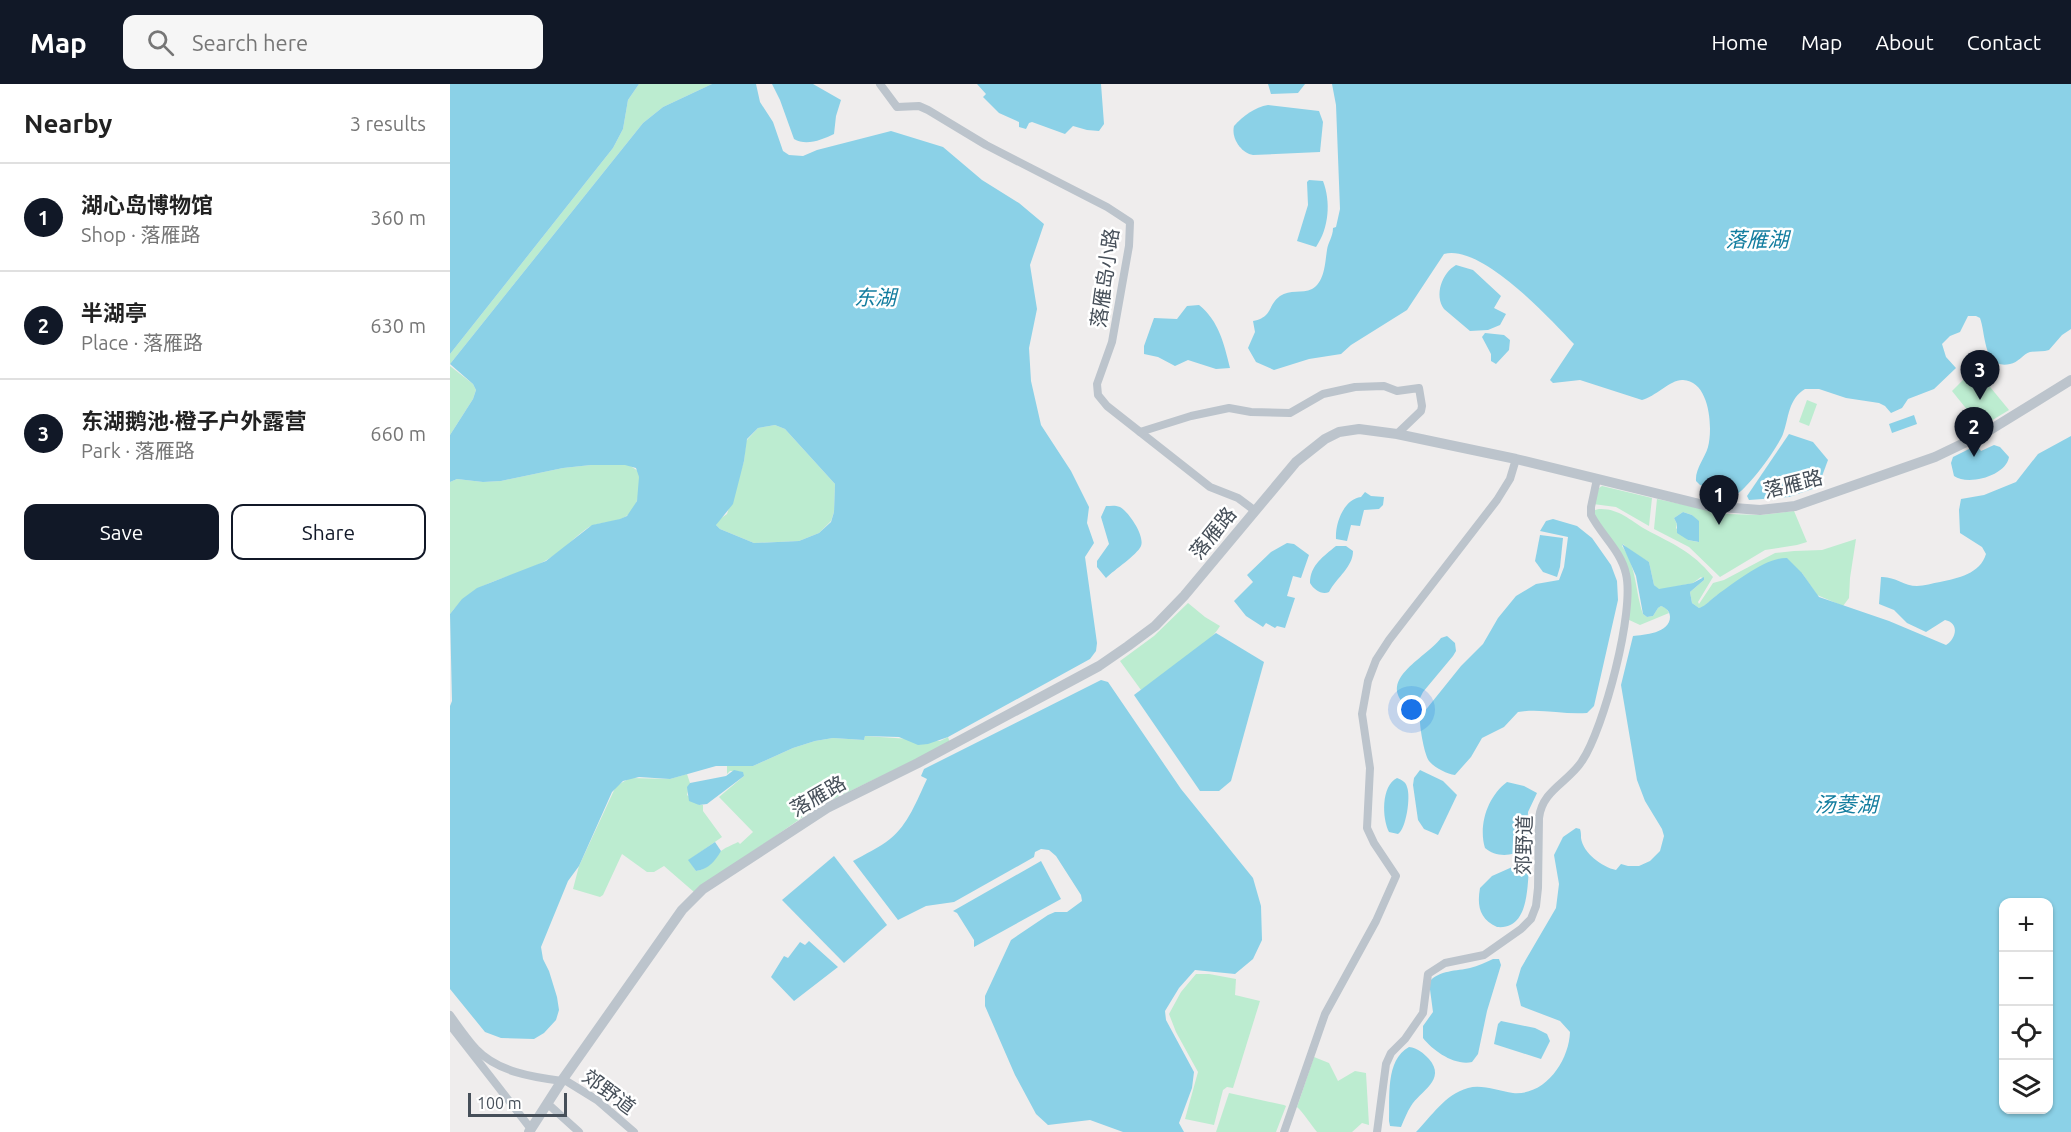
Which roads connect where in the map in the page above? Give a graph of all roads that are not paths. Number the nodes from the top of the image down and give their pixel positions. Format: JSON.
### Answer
{"nodes":[{"id":1,"x":880,"y":84,"type":"edge"},
{"id":2,"x":2071,"y":380,"type":"edge"},
{"id":3,"x":1140,"y":432,"type":"junction"},
{"id":4,"x":1397,"y":434,"type":"junction"},
{"id":5,"x":1516,"y":459,"type":"junction"},
{"id":6,"x":1597,"y":479,"type":"junction"},
{"id":7,"x":1254,"y":510,"type":"junction"},
{"id":8,"x":450,"y":1015,"type":"edge"},
{"id":9,"x":450,"y":1024,"type":"edge"},
{"id":10,"x":563,"y":1080,"type":"junction"},
{"id":11,"x":548,"y":1104,"type":"junction"},
{"id":12,"x":530,"y":1131,"type":"edge"},
{"id":13,"x":579,"y":1132,"type":"edge"},
{"id":14,"x":634,"y":1132,"type":"edge"},
{"id":15,"x":1284,"y":1132,"type":"edge"},
{"id":16,"x":1377,"y":1132,"type":"edge"}],
"edges":[{"from":1,"to":3,"type":"street","name":"落雁岛小路"},
{"from":2,"to":6,"type":"street","name":"落雁路"},
{"from":3,"to":4,"type":"street"},
{"from":3,"to":7,"type":"street","name":"落雁岛小路"},
{"from":4,"to":5,"type":"street","name":"落雁路"},
{"from":4,"to":7,"type":"street","name":"落雁路"},
{"from":5,"to":6,"type":"street","name":"落雁路"},
{"from":5,"to":15,"type":"street"},
{"from":6,"to":16,"type":"street","name":"郊野道"},
{"from":7,"to":10,"type":"street","name":"落雁路"},
{"from":8,"to":10,"type":"street","name":"郊野道"},
{"from":9,"to":12,"type":"street"},
{"from":10,"to":11,"type":"street","name":"落雁路"},
{"from":10,"to":14,"type":"street","name":"郊野道"},
{"from":11,"to":12,"type":"street","name":"落雁路"},
{"from":11,"to":13,"type":"street"}]}
